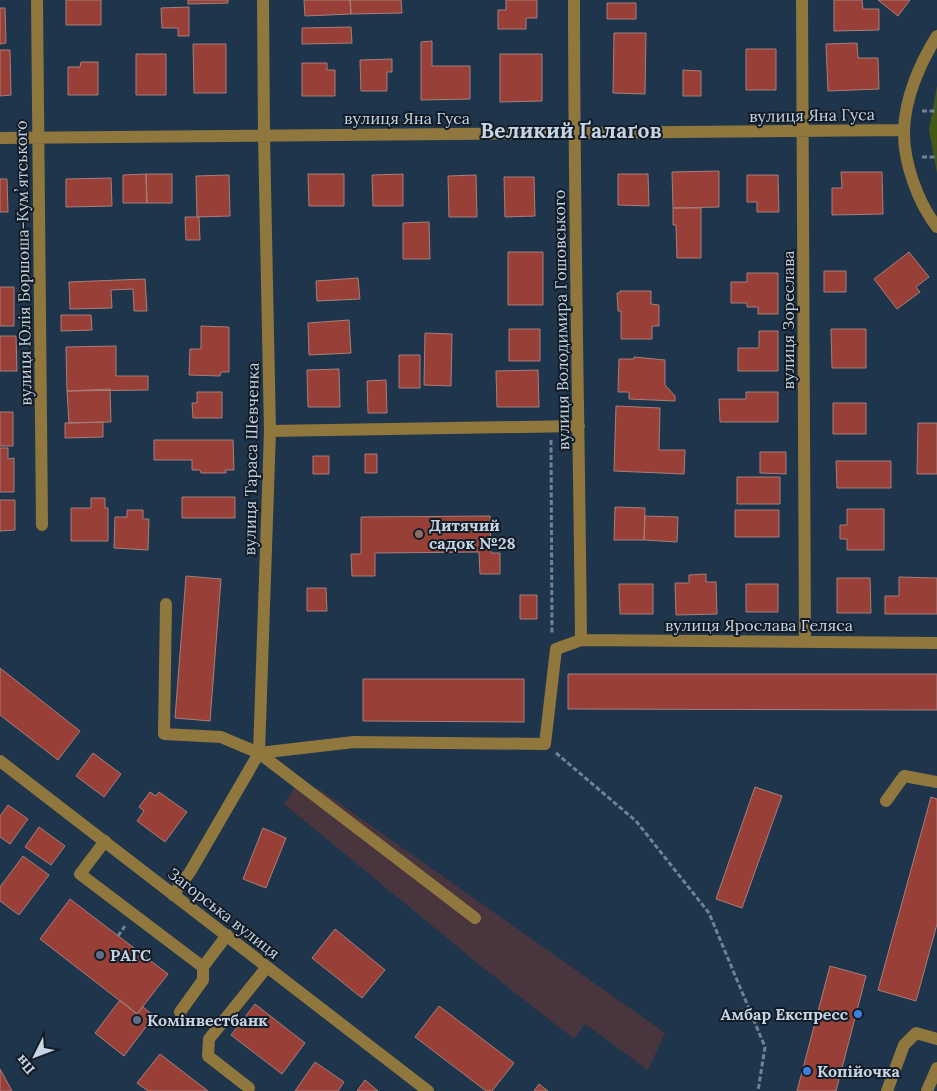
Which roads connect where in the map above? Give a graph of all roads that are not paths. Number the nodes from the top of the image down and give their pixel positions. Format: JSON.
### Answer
{"nodes":[{"id":1,"x":37,"y":0,"type":"edge"},
{"id":2,"x":264,"y":0,"type":"edge"},
{"id":3,"x":574,"y":0,"type":"edge"},
{"id":4,"x":802,"y":0,"type":"edge"},
{"id":5,"x":937,"y":36,"type":"edge"},
{"id":6,"x":904,"y":130,"type":"junction"},
{"id":7,"x":804,"y":131,"type":"junction"},
{"id":8,"x":574,"y":133,"type":"junction"},
{"id":9,"x":264,"y":136,"type":"junction"},
{"id":10,"x":0,"y":138,"type":"edge"},
{"id":11,"x":38,"y":138,"type":"junction"},
{"id":12,"x":937,"y":227,"type":"edge"},
{"id":13,"x":580,"y":426,"type":"junction"},
{"id":14,"x":270,"y":431,"type":"junction"},
{"id":15,"x":42,"y":525,"type":"dead end"},
{"id":16,"x":166,"y":604,"type":"dead end"},
{"id":17,"x":581,"y":640,"type":"junction"},
{"id":18,"x":805,"y":641,"type":"junction"},
{"id":19,"x":937,"y":643,"type":"edge"},
{"id":20,"x":259,"y":753,"type":"junction"},
{"id":21,"x":0,"y":761,"type":"edge"},
{"id":22,"x":937,"y":782,"type":"edge"},
{"id":23,"x":886,"y":800,"type":"dead end"},
{"id":24,"x":105,"y":841,"type":"junction"},
{"id":25,"x":173,"y":894,"type":"junction"},
{"id":26,"x":476,"y":918,"type":"dead end"},
{"id":27,"x":226,"y":935,"type":"junction"},
{"id":28,"x":203,"y":967,"type":"junction"},
{"id":29,"x":268,"y":967,"type":"junction"},
{"id":30,"x":180,"y":1012,"type":"dead end"},
{"id":31,"x":937,"y":1039,"type":"edge"},
{"id":32,"x":937,"y":1068,"type":"edge"},
{"id":33,"x":249,"y":1088,"type":"dead end"},
{"id":34,"x":420,"y":1089,"type":"edge"},
{"id":35,"x":887,"y":1091,"type":"edge"},
{"id":36,"x":927,"y":1091,"type":"edge"}],
"edges":[{"from":1,"to":11,"type":"street","name":"вулиця Юлія Боршоша-Кумʼятського"},
{"from":2,"to":9,"type":"street","name":"вулиця Тараса Шевченка"},
{"from":3,"to":8,"type":"street","name":"вулиця Володимира Гошовського"},
{"from":4,"to":7,"type":"street","name":"вулиця Зореслава"},
{"from":5,"to":6,"type":"street"},
{"from":6,"to":7,"type":"street","name":"вулиця Яна Гуса"},
{"from":6,"to":12,"type":"street"},
{"from":7,"to":8,"type":"street","name":"вулиця Яна Гуса"},
{"from":7,"to":18,"type":"street","name":"вулиця Зореслава"},
{"from":8,"to":9,"type":"street","name":"вулиця Яна Гуса"},
{"from":8,"to":13,"type":"street","name":"вулиця Володимира Гошовського"},
{"from":9,"to":11,"type":"street","name":"вулиця Яна Гуса"},
{"from":9,"to":14,"type":"street","name":"вулиця Тараса Шевченка"},
{"from":10,"to":11,"type":"street","name":"вулиця Яна Гуса"},
{"from":11,"to":15,"type":"street","name":"вулиця Юлія Боршоша-Кумʼятського"},
{"from":13,"to":14,"type":"street"},
{"from":13,"to":17,"type":"street","name":"вулиця Володимира Гошовського"},
{"from":14,"to":20,"type":"street","name":"вулиця Тараса Шевченка"},
{"from":16,"to":20,"type":"street"},
{"from":17,"to":18,"type":"street","name":"вулиця Ярослава Геляса"},
{"from":17,"to":20,"type":"street"},
{"from":18,"to":19,"type":"street","name":"вулиця Ярослава Геляса"},
{"from":20,"to":25,"type":"street","name":"вулиця Тараса Шевченка"},
{"from":20,"to":26,"type":"street"},
{"from":21,"to":24,"type":"street","name":"Загорська вулиця"},
{"from":22,"to":23,"type":"street"},
{"from":24,"to":25,"type":"street","name":"Загорська вулиця"},
{"from":24,"to":28,"type":"street"},
{"from":25,"to":27,"type":"street","name":"Загорська вулиця"},
{"from":27,"to":28,"type":"street"},
{"from":27,"to":29,"type":"street","name":"Загорська вулиця"},
{"from":28,"to":30,"type":"street"},
{"from":29,"to":33,"type":"street"},
{"from":29,"to":34,"type":"street","name":"Загорська вулиця"},
{"from":31,"to":35,"type":"street"},
{"from":32,"to":36,"type":"street"}]}
